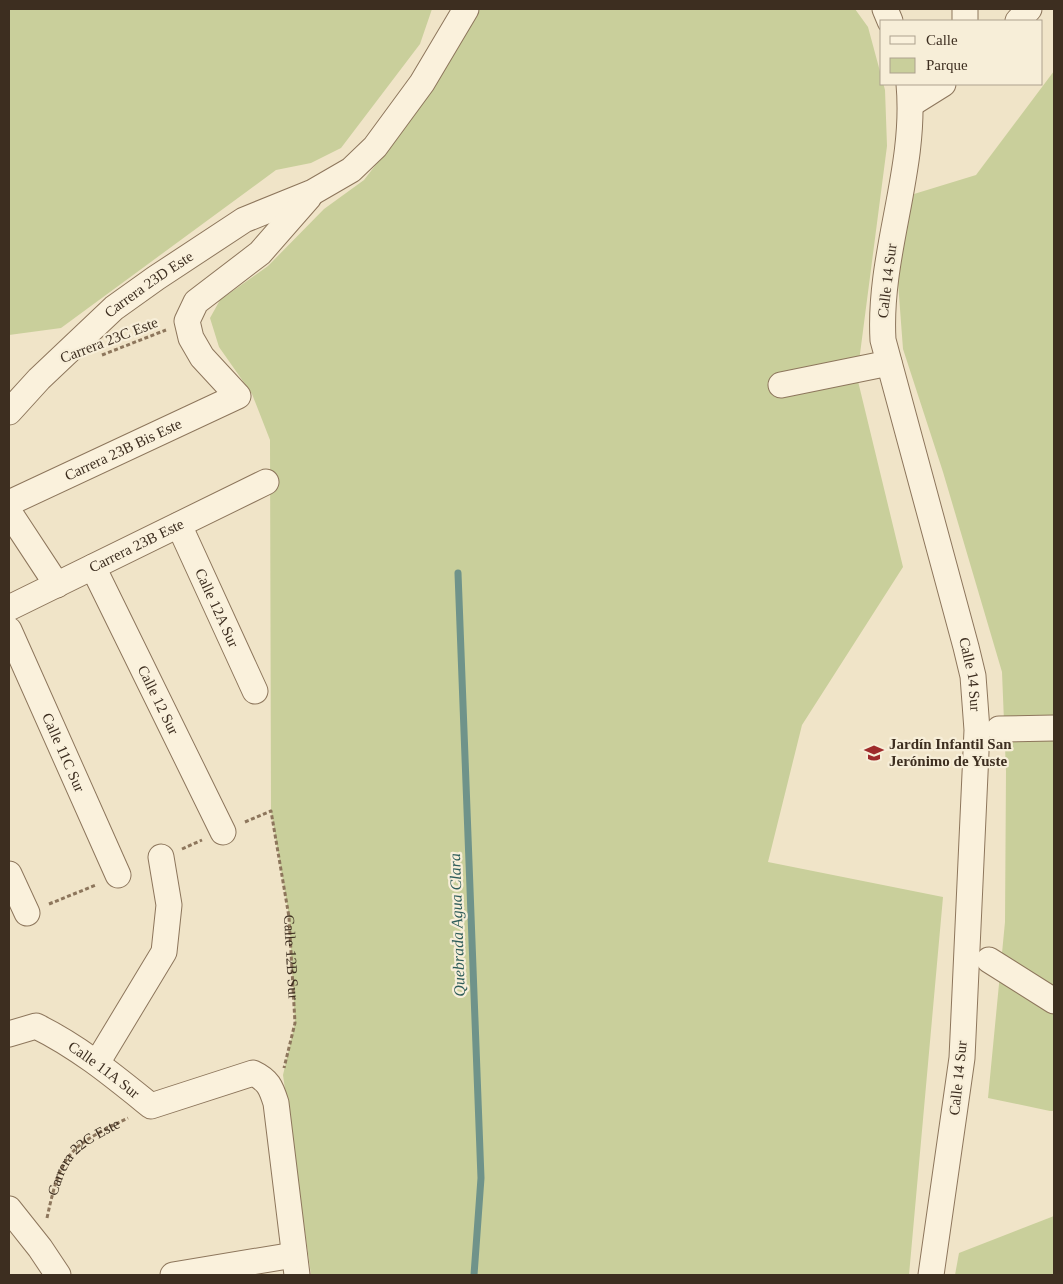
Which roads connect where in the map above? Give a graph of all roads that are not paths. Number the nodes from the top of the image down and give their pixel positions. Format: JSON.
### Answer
{"nodes":[{"id":1,"x":1029,"y":9,"type":"edge"},
{"id":2,"x":464,"y":14,"type":"edge"},
{"id":3,"x":1019,"y":20,"type":"edge"},
{"id":4,"x":939,"y":85,"type":"edge"},
{"id":5,"x":910,"y":94,"type":"edge"},
{"id":6,"x":313,"y":192,"type":"junction"},
{"id":7,"x":889,"y":363,"type":"junction"},
{"id":8,"x":781,"y":385,"type":"dead end"},
{"id":9,"x":238,"y":396,"type":"joint"},
{"id":10,"x":9,"y":412,"type":"edge"},
{"id":11,"x":266,"y":482,"type":"dead end"},
{"id":12,"x":9,"y":504,"type":"edge"},
{"id":13,"x":9,"y":512,"type":"edge"},
{"id":14,"x":179,"y":525,"type":"junction"},
{"id":15,"x":94,"y":566,"type":"junction"},
{"id":16,"x":57,"y":584,"type":"junction"},
{"id":17,"x":9,"y":608,"type":"edge"},
{"id":18,"x":9,"y":630,"type":"edge"},
{"id":19,"x":254,"y":690,"type":"dead end"},
{"id":20,"x":1054,"y":728,"type":"edge"},
{"id":21,"x":999,"y":729,"type":"dead end"},
{"id":22,"x":223,"y":832,"type":"dead end"},
{"id":23,"x":162,"y":857,"type":"dead end"},
{"id":24,"x":9,"y":874,"type":"edge"},
{"id":25,"x":118,"y":875,"type":"dead end"},
{"id":26,"x":27,"y":914,"type":"dead end"},
{"id":27,"x":989,"y":960,"type":"dead end"},
{"id":28,"x":1054,"y":1001,"type":"edge"},
{"id":29,"x":9,"y":1034,"type":"edge"},
{"id":30,"x":97,"y":1063,"type":"junction"},
{"id":31,"x":9,"y":1210,"type":"edge"},
{"id":32,"x":296,"y":1265,"type":"edge"},
{"id":33,"x":58,"y":1275,"type":"edge"},
{"id":34,"x":173,"y":1275,"type":"edge"},
{"id":35,"x":932,"y":1275,"type":"edge"}],
"edges":[{"from":1,"to":3,"type":"street"},
{"from":2,"to":6,"type":"street","name":"Carrera 23D Este"},
{"from":4,"to":5,"type":"street"},
{"from":5,"to":7,"type":"street","name":"Calle 14 Sur"},
{"from":6,"to":9,"type":"street","name":"Carrera 23D Este"},
{"from":6,"to":10,"type":"street","name":"Carrera 23D Este"},
{"from":7,"to":8,"type":"street"},
{"from":7,"to":35,"type":"street","name":"Calle 14 Sur"},
{"from":9,"to":12,"type":"street","name":"Carrera 23B Bis Este"},
{"from":11,"to":14,"type":"street","name":"Carrera 23B Este"},
{"from":13,"to":16,"type":"street"},
{"from":14,"to":15,"type":"street","name":"Carrera 23B Este"},
{"from":14,"to":19,"type":"street","name":"Calle 12A Sur"},
{"from":15,"to":16,"type":"street","name":"Carrera 23B Este"},
{"from":15,"to":22,"type":"street","name":"Calle 12 Sur"},
{"from":16,"to":17,"type":"street","name":"Carrera 23B Este"},
{"from":18,"to":25,"type":"street","name":"Calle 11C Sur"},
{"from":20,"to":21,"type":"street"},
{"from":23,"to":30,"type":"street"},
{"from":24,"to":26,"type":"street"},
{"from":27,"to":28,"type":"street"},
{"from":29,"to":30,"type":"street","name":"Calle 11A Sur"},
{"from":30,"to":32,"type":"street","name":"Calle 11A Sur"},
{"from":31,"to":33,"type":"street"},
{"from":32,"to":34,"type":"street"}]}
